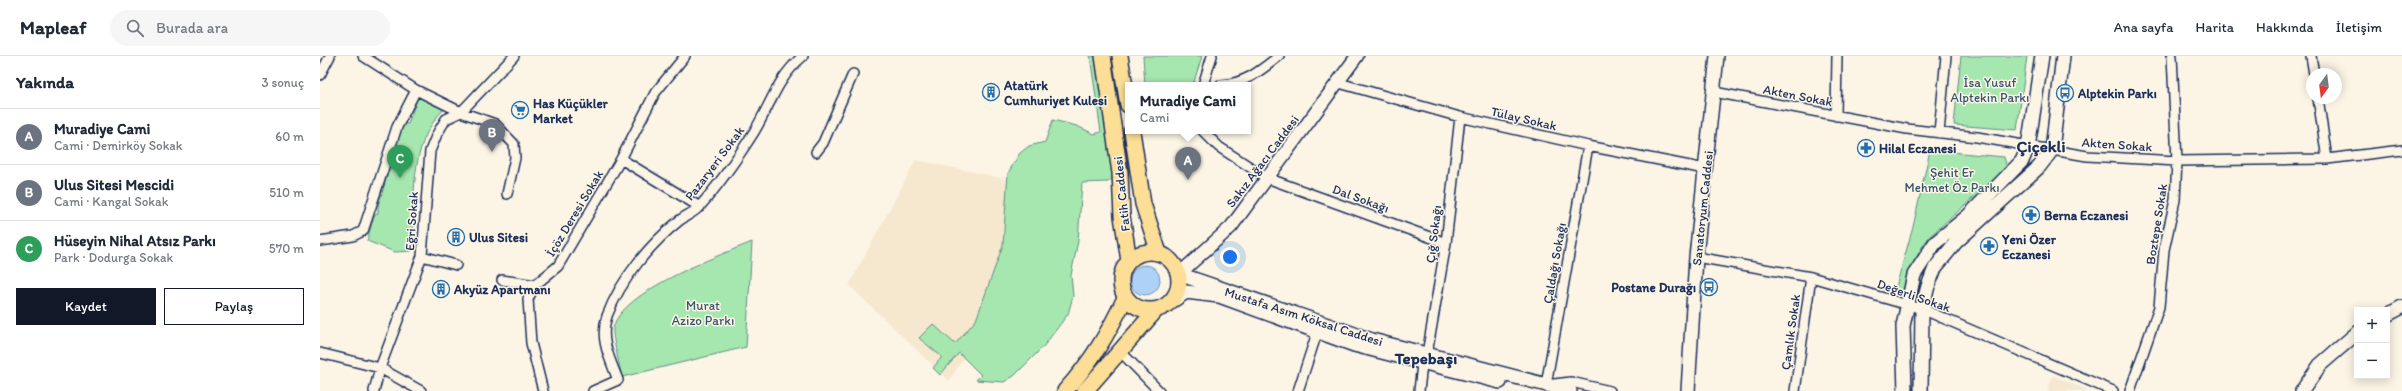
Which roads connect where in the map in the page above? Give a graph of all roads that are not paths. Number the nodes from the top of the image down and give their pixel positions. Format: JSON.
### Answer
{"nodes":[{"id":1,"x":330,"y":56,"type":"edge"},
{"id":2,"x":363,"y":56,"type":"edge"},
{"id":3,"x":514,"y":56,"type":"edge"},
{"id":4,"x":685,"y":56,"type":"edge"},
{"id":5,"x":803,"y":56,"type":"edge"},
{"id":6,"x":1103,"y":56,"type":"edge"},
{"id":7,"x":1212,"y":56,"type":"edge"},
{"id":8,"x":1279,"y":56,"type":"edge"},
{"id":9,"x":1357,"y":56,"type":"edge"},
{"id":10,"x":1717,"y":56,"type":"edge"},
{"id":11,"x":1837,"y":56,"type":"edge"},
{"id":12,"x":1946,"y":56,"type":"edge"},
{"id":13,"x":2042,"y":56,"type":"edge"},
{"id":14,"x":2063,"y":56,"type":"edge"},
{"id":15,"x":2172,"y":56,"type":"edge"},
{"id":16,"x":2311,"y":56,"type":"edge"},
{"id":17,"x":1122,"y":58,"type":"edge"},
{"id":18,"x":2313,"y":68,"type":"edge"},
{"id":19,"x":853,"y":74,"type":"dead end"},
{"id":20,"x":320,"y":75,"type":"edge"},
{"id":21,"x":1125,"y":82,"type":"edge"},
{"id":22,"x":1204,"y":82,"type":"edge"},
{"id":23,"x":1238,"y":82,"type":"edge"},
{"id":24,"x":1339,"y":83,"type":"junction"},
{"id":25,"x":416,"y":90,"type":"junction"},
{"id":26,"x":1714,"y":92,"type":"junction"},
{"id":27,"x":2319,"y":104,"type":"edge"},
{"id":28,"x":461,"y":112,"type":"junction"},
{"id":29,"x":1836,"y":116,"type":"junction"},
{"id":30,"x":1460,"y":117,"type":"junction"},
{"id":31,"x":1939,"y":133,"type":"junction"},
{"id":32,"x":1132,"y":134,"type":"edge"},
{"id":33,"x":1206,"y":134,"type":"edge"},
{"id":34,"x":1588,"y":146,"type":"junction"},
{"id":35,"x":2028,"y":147,"type":"junction"},
{"id":36,"x":2052,"y":150,"type":"junction"},
{"id":37,"x":2402,"y":150,"type":"edge"},
{"id":38,"x":816,"y":152,"type":"dead end"},
{"id":39,"x":621,"y":159,"type":"junction"},
{"id":40,"x":2327,"y":159,"type":"junction"},
{"id":41,"x":2177,"y":161,"type":"junction"},
{"id":42,"x":1705,"y":169,"type":"junction"},
{"id":43,"x":1267,"y":178,"type":"junction"},
{"id":44,"x":507,"y":194,"type":"dead end"},
{"id":45,"x":700,"y":207,"type":"junction"},
{"id":46,"x":320,"y":241,"type":"edge"},
{"id":47,"x":1446,"y":243,"type":"junction"},
{"id":48,"x":1159,"y":253,"type":"junction"},
{"id":49,"x":422,"y":256,"type":"junction"},
{"id":50,"x":1696,"y":257,"type":"junction"},
{"id":51,"x":1129,"y":261,"type":"junction"},
{"id":52,"x":456,"y":265,"type":"dead end"},
{"id":53,"x":1179,"y":274,"type":"junction"},
{"id":54,"x":1811,"y":277,"type":"junction"},
{"id":55,"x":502,"y":280,"type":"dead end"},
{"id":56,"x":535,"y":285,"type":"junction"},
{"id":57,"x":1126,"y":298,"type":"junction"},
{"id":58,"x":1174,"y":300,"type":"junction"},
{"id":59,"x":1909,"y":305,"type":"junction"},
{"id":60,"x":2402,"y":307,"type":"edge"},
{"id":61,"x":1922,"y":309,"type":"junction"},
{"id":62,"x":1156,"y":310,"type":"junction"},
{"id":63,"x":2390,"y":313,"type":"edge"},
{"id":64,"x":1317,"y":333,"type":"junction"},
{"id":65,"x":2354,"y":336,"type":"edge"},
{"id":66,"x":1120,"y":351,"type":"junction"},
{"id":67,"x":320,"y":352,"type":"edge"},
{"id":68,"x":1424,"y":359,"type":"junction"},
{"id":69,"x":1690,"y":360,"type":"junction"},
{"id":70,"x":380,"y":368,"type":"junction"},
{"id":71,"x":1542,"y":388,"type":"edge"},
{"id":72,"x":374,"y":391,"type":"edge"},
{"id":73,"x":421,"y":391,"type":"edge"},
{"id":74,"x":543,"y":391,"type":"edge"},
{"id":75,"x":593,"y":391,"type":"edge"},
{"id":76,"x":1065,"y":391,"type":"edge"},
{"id":77,"x":1085,"y":391,"type":"edge"},
{"id":78,"x":1159,"y":391,"type":"edge"},
{"id":79,"x":1298,"y":391,"type":"edge"},
{"id":80,"x":1420,"y":391,"type":"edge"},
{"id":81,"x":1570,"y":391,"type":"edge"},
{"id":82,"x":1610,"y":391,"type":"edge"},
{"id":83,"x":1678,"y":391,"type":"edge"},
{"id":84,"x":1688,"y":391,"type":"edge"},
{"id":85,"x":1795,"y":391,"type":"edge"},
{"id":86,"x":1905,"y":391,"type":"edge"},
{"id":87,"x":1921,"y":391,"type":"edge"},
{"id":88,"x":2113,"y":391,"type":"edge"},
{"id":89,"x":2130,"y":391,"type":"edge"},
{"id":90,"x":2302,"y":391,"type":"edge"}],
"edges":[{"from":1,"to":20,"type":"street"},
{"from":2,"to":25,"type":"street"},
{"from":3,"to":28,"type":"street","name":"Eğri Sokak"},
{"from":4,"to":39,"type":"street","name":"İçöz Deresi Sokak"},
{"from":5,"to":45,"type":"street","name":"Pazaryeri Sokak"},
{"from":6,"to":51,"type":"main road","name":"Fatih Caddesi"},
{"from":7,"to":22,"type":"street"},
{"from":8,"to":23,"type":"street"},
{"from":9,"to":24,"type":"street","name":"Sakız Ağacı Caddesi"},
{"from":10,"to":26,"type":"main road","name":"Sanatoryum Caddesi"},
{"from":11,"to":29,"type":"street"},
{"from":12,"to":31,"type":"street"},
{"from":13,"to":35,"type":"main road"},
{"from":14,"to":36,"type":"main road"},
{"from":15,"to":41,"type":"street","name":"Boztepe Sokak"},
{"from":16,"to":18,"type":"street"},
{"from":17,"to":21,"type":"main road"},
{"from":19,"to":38,"type":"street"},
{"from":24,"to":30,"type":"street","name":"Tülay Sokak"},
{"from":24,"to":43,"type":"street","name":"Sakız Ağacı Caddesi"},
{"from":25,"to":28,"type":"street"},
{"from":25,"to":46,"type":"street"},
{"from":26,"to":29,"type":"street","name":"Akten Sokak"},
{"from":26,"to":42,"type":"main road","name":"Sanatoryum Caddesi"},
{"from":27,"to":40,"type":"street"},
{"from":28,"to":44,"type":"street"},
{"from":28,"to":49,"type":"street","name":"Eğri Sokak"},
{"from":29,"to":31,"type":"street","name":"Akten Sokak"},
{"from":30,"to":34,"type":"street","name":"Tülay Sokak"},
{"from":30,"to":47,"type":"street","name":"Çığ Sokağı"},
{"from":31,"to":35,"type":"street","name":"Akten Sokak"},
{"from":32,"to":48,"type":"main road","name":"Fatih Caddesi"},
{"from":33,"to":43,"type":"street","name":"Dal Sokağı"},
{"from":34,"to":42,"type":"street","name":"Tülay Sokak"},
{"from":34,"to":71,"type":"street","name":"Çaldağı Sokağı"},
{"from":35,"to":36,"type":"street","name":"Akten Sokak"},
{"from":35,"to":59,"type":"main road"},
{"from":36,"to":41,"type":"street","name":"Akten Sokak"},
{"from":36,"to":61,"type":"main road"},
{"from":37,"to":40,"type":"street","name":"Akten Sokak"},
{"from":39,"to":45,"type":"street"},
{"from":39,"to":56,"type":"street","name":"İçöz Deresi Sokak"},
{"from":40,"to":41,"type":"street","name":"Akten Sokak"},
{"from":41,"to":89,"type":"street","name":"Boztepe Sokak"},
{"from":42,"to":50,"type":"main road","name":"Sanatoryum Caddesi"},
{"from":43,"to":47,"type":"street","name":"Dal Sokağı"},
{"from":43,"to":53,"type":"street","name":"Sakız Ağacı Caddesi"},
{"from":45,"to":75,"type":"street","name":"Pazaryeri Sokak"},
{"from":47,"to":68,"type":"street","name":"Çığ Sokağı"},
{"from":48,"to":51,"type":"main road"},
{"from":48,"to":53,"type":"main road"},
{"from":49,"to":52,"type":"street"},
{"from":49,"to":70,"type":"street","name":"Eğri Sokak"},
{"from":50,"to":54,"type":"street","name":"Değerli Sokak"},
{"from":50,"to":69,"type":"main road","name":"Sanatoryum Caddesi"},
{"from":51,"to":57,"type":"main road"},
{"from":53,"to":58,"type":"main road"},
{"from":53,"to":68,"type":"main road","name":"Mustafa Asım Köksal Caddesi"},
{"from":54,"to":59,"type":"street","name":"Değerli Sokak"},
{"from":54,"to":85,"type":"street","name":"Çamlık Sokak"},
{"from":55,"to":56,"type":"street"},
{"from":56,"to":74,"type":"street"},
{"from":57,"to":62,"type":"main road"},
{"from":57,"to":76,"type":"main road"},
{"from":58,"to":62,"type":"main road"},
{"from":58,"to":64,"type":"main road","name":"Mustafa Asım Köksal Caddesi"},
{"from":59,"to":61,"type":"street","name":"Değerli Sokak"},
{"from":59,"to":86,"type":"main road"},
{"from":60,"to":63,"type":"main road"},
{"from":61,"to":87,"type":"main road"},
{"from":61,"to":88,"type":"street","name":"Değerli Sokak"},
{"from":62,"to":66,"type":"main road"},
{"from":64,"to":68,"type":"main road","name":"Mustafa Asım Köksal Caddesi"},
{"from":64,"to":79,"type":"street"},
{"from":65,"to":90,"type":"main road"},
{"from":66,"to":77,"type":"main road"},
{"from":66,"to":78,"type":"street"},
{"from":67,"to":70,"type":"street"},
{"from":68,"to":71,"type":"main road","name":"Mustafa Asım Köksal Caddesi"},
{"from":68,"to":80,"type":"street","name":"Çığ Sokağı"},
{"from":69,"to":83,"type":"main road","name":"Sanatoryum Caddesi"},
{"from":69,"to":84,"type":"main road","name":"Sanatoryum Caddesi"},
{"from":70,"to":72,"type":"street","name":"Eğri Sokak"},
{"from":70,"to":73,"type":"street"},
{"from":71,"to":81,"type":"main road","name":"Mustafa Asım Köksal Caddesi"},
{"from":71,"to":82,"type":"street","name":"Mustafa Asım Köksal Caddesi"}]}
